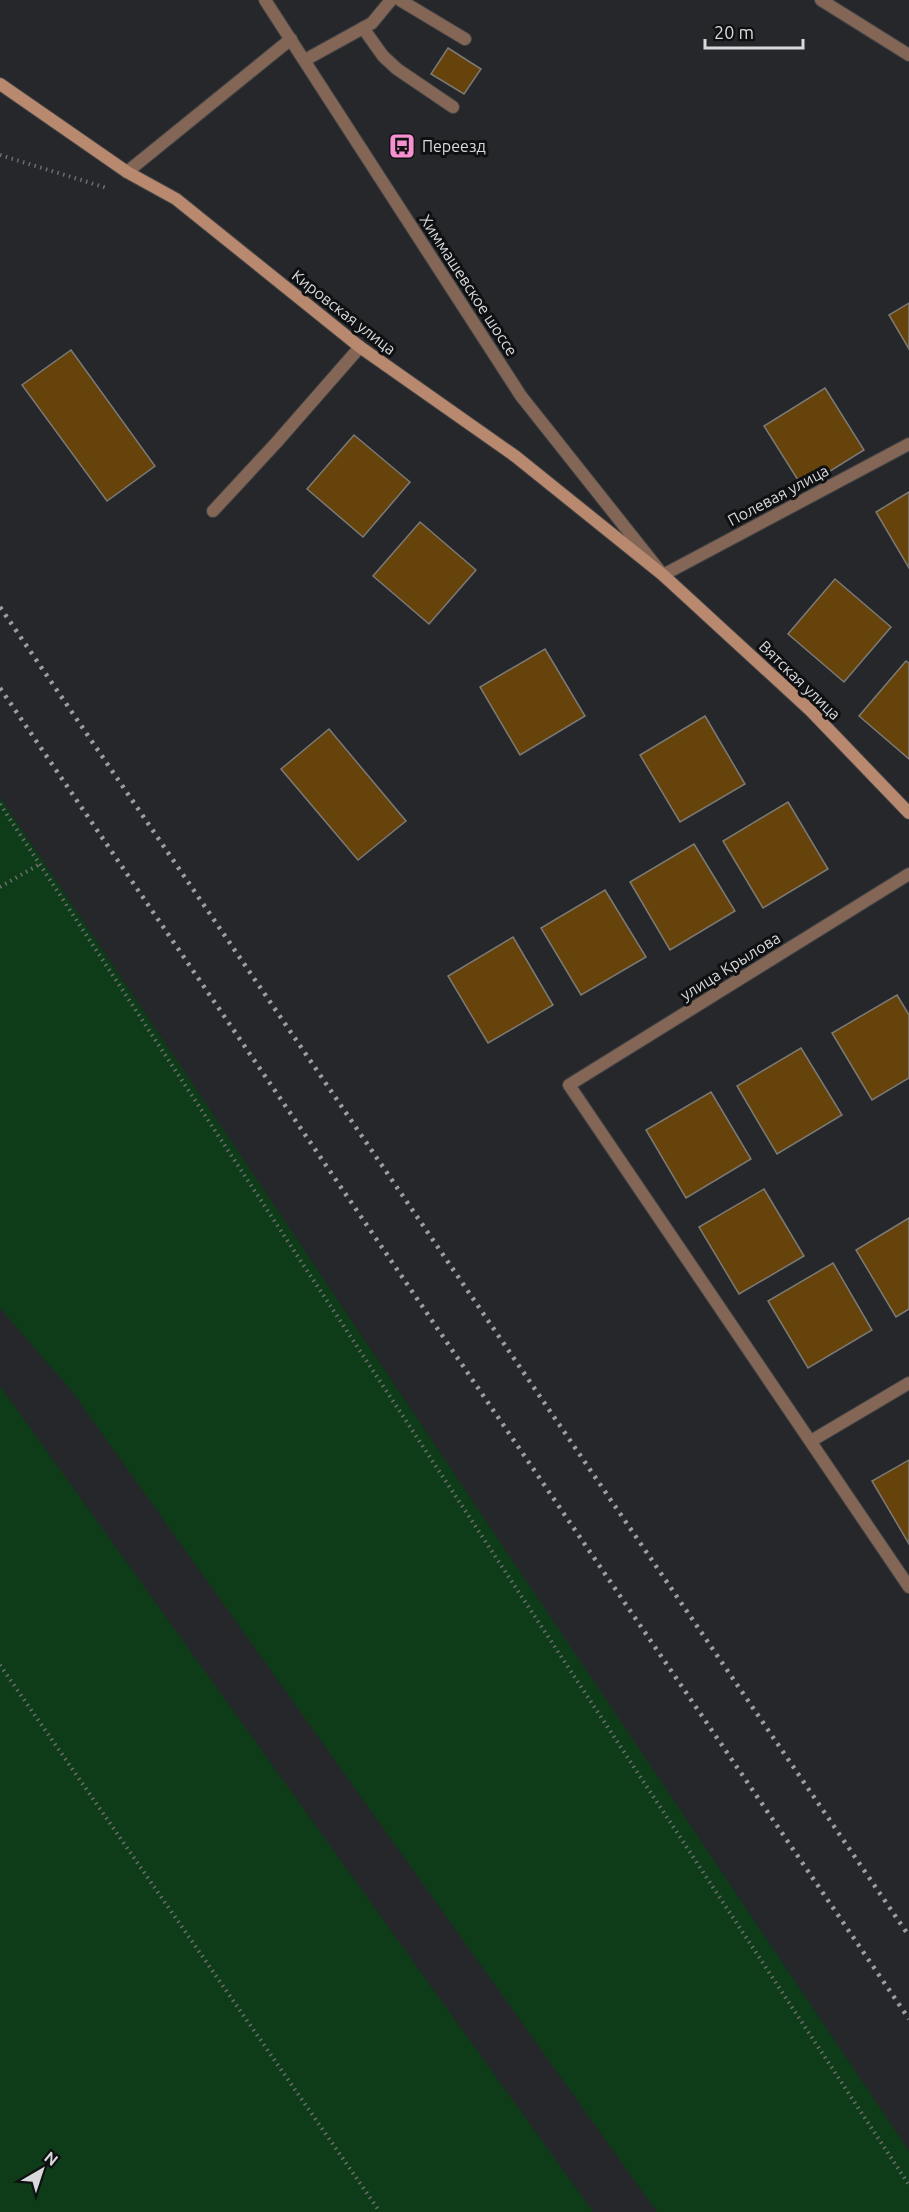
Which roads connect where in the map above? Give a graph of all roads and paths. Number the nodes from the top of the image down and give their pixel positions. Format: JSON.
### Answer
{"nodes":[{"id":1,"x":265,"y":0,"type":"edge"},
{"id":2,"x":391,"y":0,"type":"edge"},
{"id":3,"x":400,"y":0,"type":"edge"},
{"id":4,"x":822,"y":0,"type":"edge"},
{"id":5,"x":363,"y":28,"type":"junction"},
{"id":6,"x":291,"y":39,"type":"junction"},
{"id":7,"x":465,"y":39,"type":"dead end"},
{"id":8,"x":909,"y":55,"type":"edge"},
{"id":9,"x":305,"y":60,"type":"junction"},
{"id":10,"x":0,"y":84,"type":"edge"},
{"id":11,"x":453,"y":107,"type":"dead end"},
{"id":12,"x":0,"y":155,"type":"edge"},
{"id":13,"x":127,"y":172,"type":"junction"},
{"id":14,"x":110,"y":189,"type":"dead end"},
{"id":15,"x":360,"y":347,"type":"junction"},
{"id":16,"x":909,"y":444,"type":"edge"},
{"id":17,"x":213,"y":511,"type":"dead end"},
{"id":18,"x":663,"y":575,"type":"junction"},
{"id":19,"x":0,"y":804,"type":"edge"},
{"id":20,"x":909,"y":813,"type":"edge"},
{"id":21,"x":40,"y":864,"type":"junction"},
{"id":22,"x":909,"y":874,"type":"edge"},
{"id":23,"x":0,"y":887,"type":"edge"},
{"id":24,"x":909,"y":1383,"type":"edge"},
{"id":25,"x":811,"y":1442,"type":"junction"},
{"id":26,"x":909,"y":1587,"type":"edge"},
{"id":27,"x":0,"y":1665,"type":"edge"},
{"id":28,"x":909,"y":2185,"type":"edge"},
{"id":29,"x":380,"y":2212,"type":"edge"}],
"edges":[{"from":1,"to":6,"type":"street","name":"Химмашевское шоссе"},
{"from":2,"to":5,"type":"street"},
{"from":3,"to":7,"type":"street"},
{"from":4,"to":8,"type":"street"},
{"from":5,"to":9,"type":"street"},
{"from":5,"to":11,"type":"street"},
{"from":6,"to":9,"type":"street","name":"Химмашевское шоссе"},
{"from":6,"to":13,"type":"street"},
{"from":9,"to":18,"type":"street","name":"Химмашевское шоссе"},
{"from":10,"to":13,"type":"main road","name":"Кировская улица"},
{"from":12,"to":14,"type":"path"},
{"from":13,"to":15,"type":"main road","name":"Кировская улица"},
{"from":15,"to":17,"type":"street"},
{"from":15,"to":18,"type":"main road","name":"Кировская улица"},
{"from":16,"to":18,"type":"street","name":"Полевая улица"},
{"from":18,"to":20,"type":"main road","name":"Вятская улица"},
{"from":19,"to":21,"type":"path"},
{"from":21,"to":23,"type":"path"},
{"from":21,"to":28,"type":"path"},
{"from":22,"to":25,"type":"street","name":"улица Крылова"},
{"from":24,"to":25,"type":"street"},
{"from":25,"to":26,"type":"street"},
{"from":27,"to":29,"type":"path"}]}
